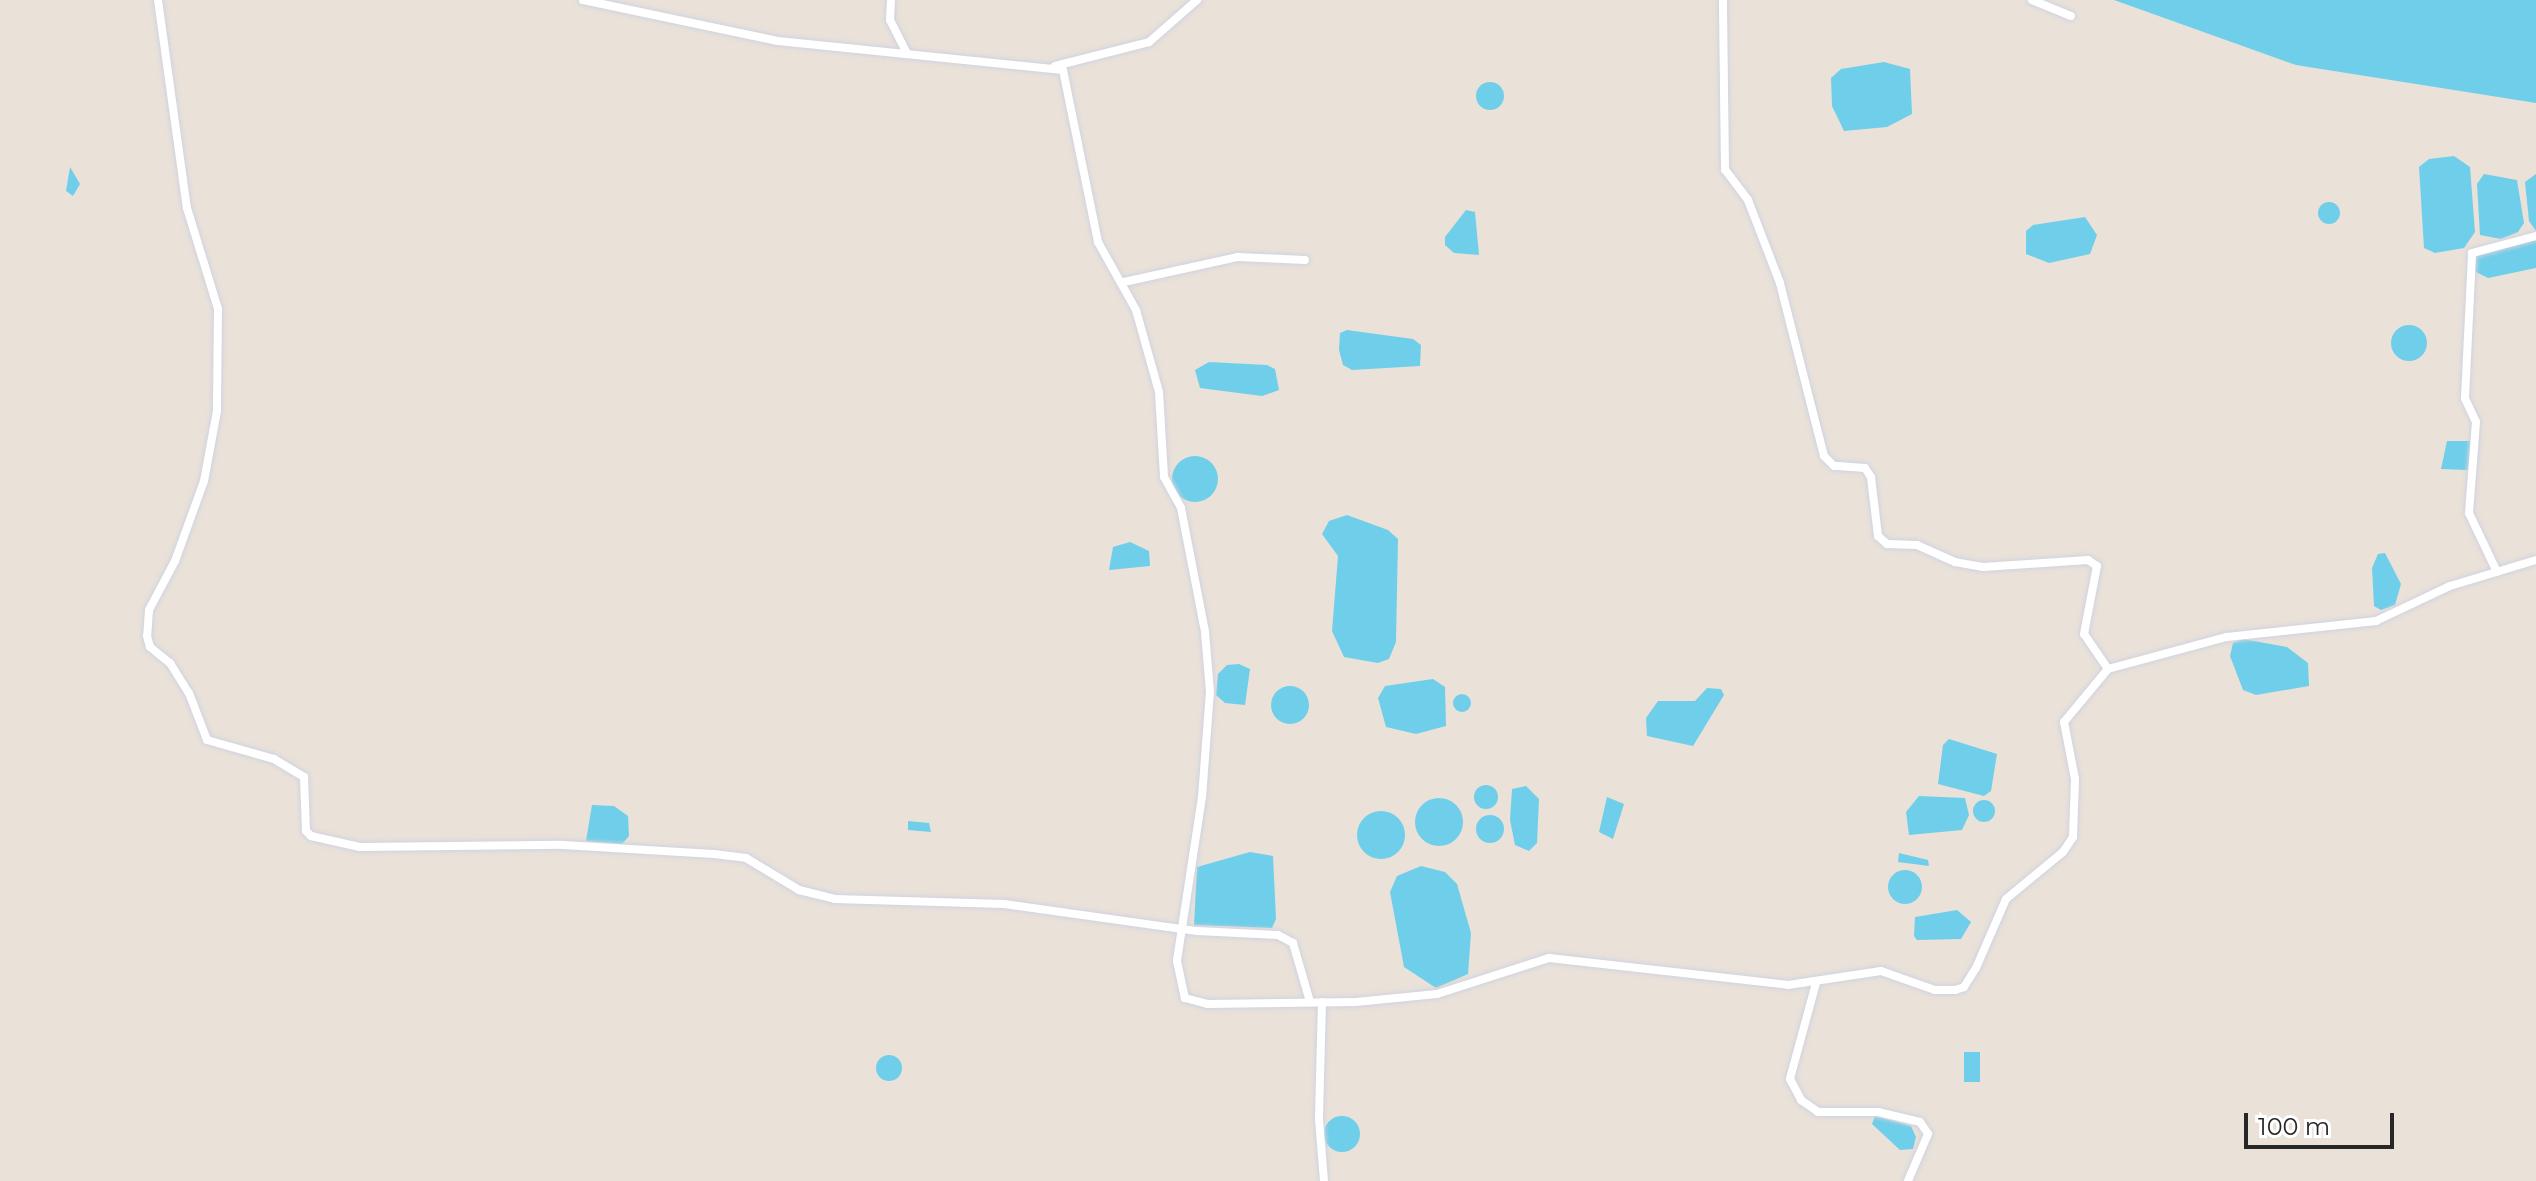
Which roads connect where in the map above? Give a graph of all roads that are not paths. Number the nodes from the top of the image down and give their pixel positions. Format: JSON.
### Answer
{"nodes":[{"id":1,"x":158,"y":0,"type":"edge"},
{"id":2,"x":583,"y":0,"type":"edge"},
{"id":3,"x":891,"y":0,"type":"edge"},
{"id":4,"x":1197,"y":0,"type":"edge"},
{"id":5,"x":1723,"y":0,"type":"edge"},
{"id":6,"x":2032,"y":0,"type":"edge"},
{"id":7,"x":2071,"y":16,"type":"dead end"},
{"id":8,"x":907,"y":53,"type":"junction"},
{"id":9,"x":1054,"y":66,"type":"junction"},
{"id":10,"x":2536,"y":236,"type":"edge"},
{"id":11,"x":1305,"y":260,"type":"dead end"},
{"id":12,"x":1124,"y":282,"type":"junction"},
{"id":13,"x":2536,"y":560,"type":"edge"},
{"id":14,"x":2497,"y":572,"type":"junction"},
{"id":15,"x":2108,"y":669,"type":"junction"},
{"id":16,"x":1182,"y":929,"type":"junction"},
{"id":17,"x":1816,"y":983,"type":"junction"},
{"id":18,"x":1310,"y":1002,"type":"junction"},
{"id":19,"x":1322,"y":1002,"type":"junction"},
{"id":20,"x":1324,"y":1181,"type":"edge"},
{"id":21,"x":1908,"y":1181,"type":"edge"}],
"edges":[{"from":1,"to":16,"type":"street"},
{"from":2,"to":8,"type":"street"},
{"from":3,"to":8,"type":"street"},
{"from":4,"to":9,"type":"street"},
{"from":5,"to":15,"type":"street"},
{"from":6,"to":7,"type":"street"},
{"from":8,"to":9,"type":"street"},
{"from":9,"to":12,"type":"street"},
{"from":10,"to":14,"type":"street"},
{"from":11,"to":12,"type":"street"},
{"from":12,"to":16,"type":"street"},
{"from":13,"to":14,"type":"street"},
{"from":14,"to":15,"type":"street"},
{"from":15,"to":17,"type":"street"},
{"from":16,"to":18,"type":"street"},
{"from":16,"to":18,"type":"street"},
{"from":17,"to":19,"type":"street"},
{"from":17,"to":21,"type":"street"},
{"from":18,"to":19,"type":"street"},
{"from":19,"to":20,"type":"street"}]}
